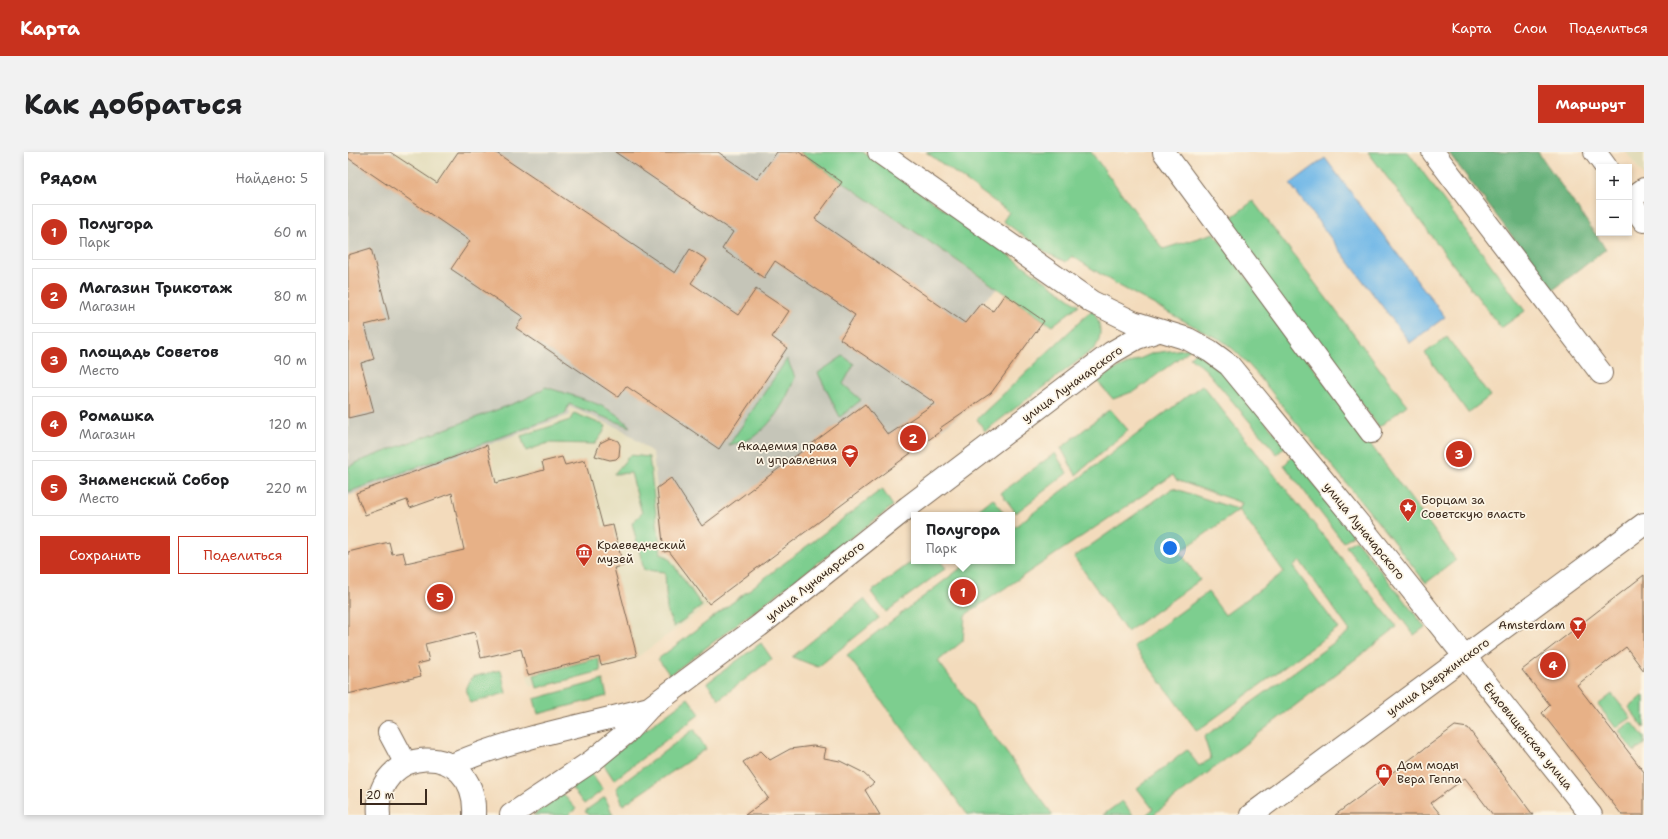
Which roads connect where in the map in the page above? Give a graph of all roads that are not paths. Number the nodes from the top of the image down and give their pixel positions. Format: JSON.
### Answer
{"nodes":[{"id":1,"x":879,"y":152,"type":"edge"},
{"id":2,"x":1164,"y":152,"type":"edge"},
{"id":3,"x":1432,"y":152,"type":"edge"},
{"id":4,"x":1595,"y":152,"type":"edge"},
{"id":5,"x":1604,"y":164,"type":"edge"},
{"id":6,"x":1644,"y":189,"type":"edge"},
{"id":7,"x":1632,"y":198,"type":"edge"},
{"id":8,"x":1632,"y":204,"type":"edge"},
{"id":9,"x":1644,"y":221,"type":"edge"},
{"id":10,"x":1158,"y":331,"type":"junction"},
{"id":11,"x":1601,"y":374,"type":"dead end"},
{"id":12,"x":1372,"y":432,"type":"dead end"},
{"id":13,"x":1644,"y":524,"type":"edge"},
{"id":14,"x":1464,"y":658,"type":"junction"},
{"id":15,"x":649,"y":708,"type":"junction"},
{"id":16,"x":389,"y":732,"type":"dead end"},
{"id":17,"x":406,"y":764,"type":"junction"},
{"id":18,"x":452,"y":765,"type":"junction"},
{"id":19,"x":379,"y":815,"type":"edge"},
{"id":20,"x":474,"y":815,"type":"edge"},
{"id":21,"x":511,"y":815,"type":"edge"},
{"id":22,"x":1251,"y":815,"type":"edge"},
{"id":23,"x":1591,"y":815,"type":"edge"}],
"edges":[{"from":1,"to":10,"type":"street"},
{"from":2,"to":12,"type":"street"},
{"from":3,"to":11,"type":"street"},
{"from":4,"to":5,"type":"street"},
{"from":6,"to":7,"type":"street"},
{"from":8,"to":9,"type":"street"},
{"from":10,"to":14,"type":"street","name":"улица Луначарского"},
{"from":10,"to":15,"type":"street","name":"улица Луначарского"},
{"from":13,"to":14,"type":"street","name":"улица Дзержинского"},
{"from":14,"to":22,"type":"street","name":"улица Дзержинского"},
{"from":14,"to":23,"type":"street","name":"Ендовищенская улица"},
{"from":15,"to":18,"type":"street"},
{"from":15,"to":21,"type":"street"},
{"from":16,"to":17,"type":"street"},
{"from":17,"to":18,"type":"street"},
{"from":17,"to":19,"type":"street"},
{"from":18,"to":20,"type":"street"}]}
